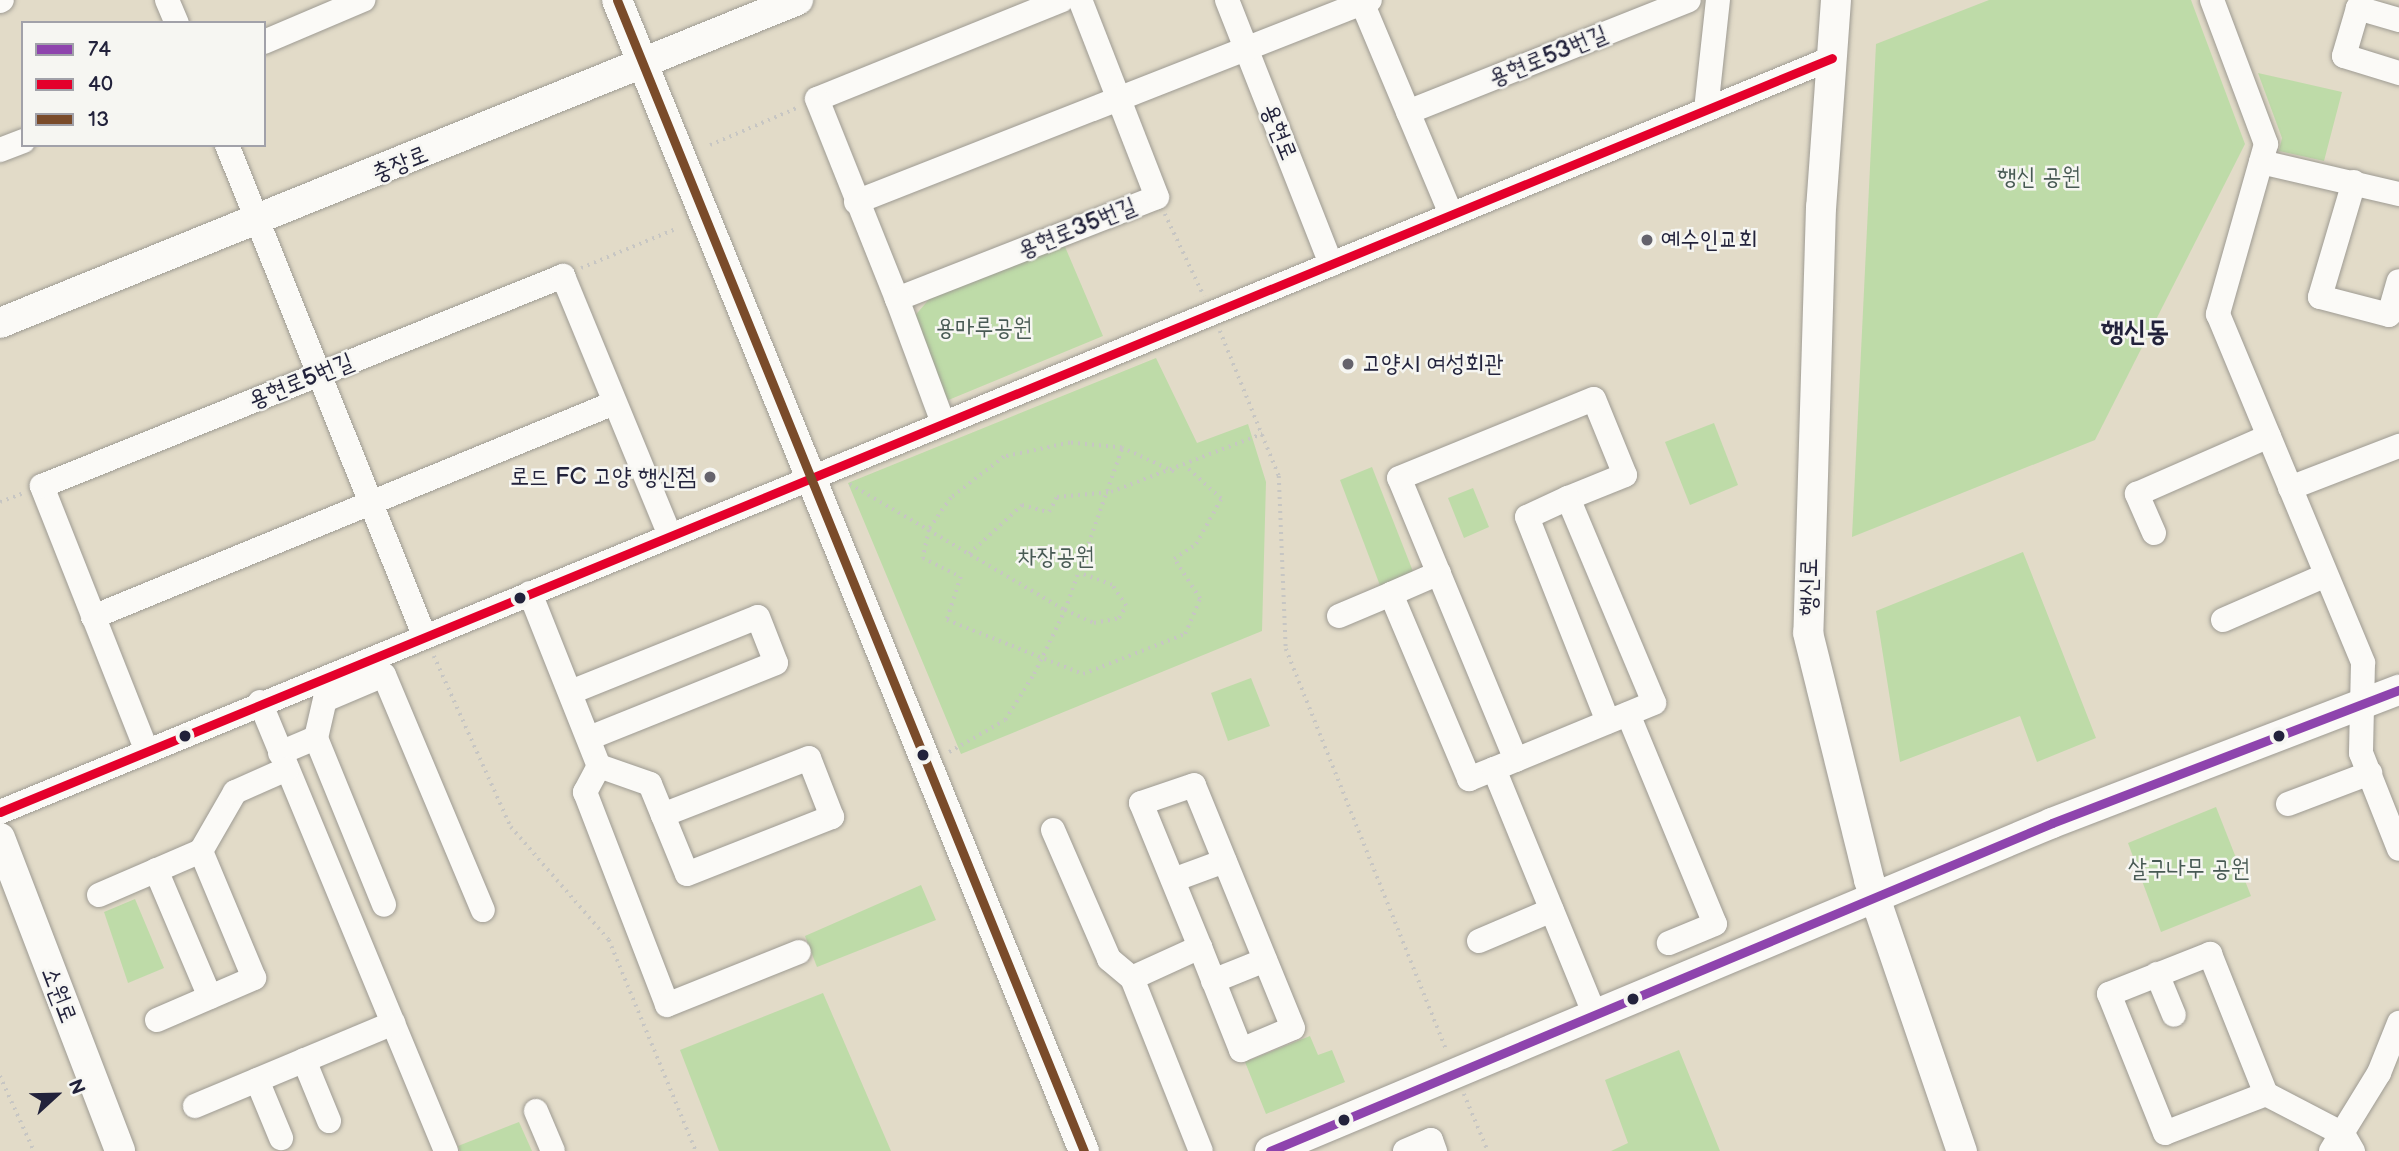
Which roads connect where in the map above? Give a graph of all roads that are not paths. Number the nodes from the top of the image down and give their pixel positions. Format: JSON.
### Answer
{"nodes":[{"id":1,"x":167,"y":0,"type":"edge"},
{"id":2,"x":363,"y":0,"type":"edge"},
{"id":3,"x":617,"y":0,"type":"edge"},
{"id":4,"x":798,"y":0,"type":"edge"},
{"id":5,"x":1062,"y":0,"type":"edge"},
{"id":6,"x":1080,"y":0,"type":"edge"},
{"id":7,"x":1227,"y":0,"type":"edge"},
{"id":8,"x":1689,"y":0,"type":"edge"},
{"id":9,"x":1718,"y":0,"type":"edge"},
{"id":10,"x":1836,"y":0,"type":"edge"},
{"id":11,"x":2212,"y":0,"type":"edge"},
{"id":12,"x":1365,"y":1,"type":"edge"},
{"id":13,"x":2399,"y":20,"type":"edge"},
{"id":14,"x":176,"y":21,"type":"edge"},
{"id":15,"x":266,"y":41,"type":"edge"},
{"id":16,"x":1246,"y":47,"type":"junction"},
{"id":17,"x":1832,"y":58,"type":"junction"},
{"id":18,"x":642,"y":65,"type":"junction"},
{"id":19,"x":2399,"y":73,"type":"edge"},
{"id":20,"x":1119,"y":95,"type":"junction"},
{"id":21,"x":1706,"y":110,"type":"junction"},
{"id":22,"x":1408,"y":112,"type":"junction"},
{"id":23,"x":21,"y":142,"type":"edge"},
{"id":24,"x":227,"y":147,"type":"edge"},
{"id":25,"x":0,"y":150,"type":"edge"},
{"id":26,"x":2261,"y":162,"type":"junction"},
{"id":27,"x":2354,"y":182,"type":"junction"},
{"id":28,"x":2399,"y":194,"type":"edge"},
{"id":29,"x":856,"y":202,"type":"junction"},
{"id":30,"x":1451,"y":214,"type":"junction"},
{"id":31,"x":257,"y":222,"type":"junction"},
{"id":32,"x":1331,"y":264,"type":"junction"},
{"id":33,"x":2399,"y":281,"type":"edge"},
{"id":34,"x":897,"y":299,"type":"junction"},
{"id":35,"x":0,"y":323,"type":"edge"},
{"id":36,"x":319,"y":374,"type":"junction"},
{"id":37,"x":614,"y":402,"type":"junction"},
{"id":38,"x":943,"y":423,"type":"junction"},
{"id":39,"x":2269,"y":436,"type":"junction"},
{"id":40,"x":2399,"y":446,"type":"edge"},
{"id":41,"x":824,"y":479,"type":"junction"},
{"id":42,"x":2290,"y":488,"type":"junction"},
{"id":43,"x":1568,"y":498,"type":"junction"},
{"id":44,"x":371,"y":502,"type":"junction"},
{"id":45,"x":2154,"y":533,"type":"dead end"},
{"id":46,"x":670,"y":535,"type":"junction"},
{"id":47,"x":1439,"y":573,"type":"junction"},
{"id":48,"x":2326,"y":575,"type":"junction"},
{"id":49,"x":530,"y":593,"type":"junction"},
{"id":50,"x":1391,"y":594,"type":"junction"},
{"id":51,"x":1339,"y":616,"type":"dead end"},
{"id":52,"x":93,"y":617,"type":"junction"},
{"id":53,"x":2224,"y":620,"type":"dead end"},
{"id":54,"x":427,"y":640,"type":"junction"},
{"id":55,"x":2399,"y":690,"type":"edge"},
{"id":56,"x":570,"y":692,"type":"junction"},
{"id":57,"x":2364,"y":701,"type":"junction"},
{"id":58,"x":260,"y":702,"type":"junction"},
{"id":59,"x":1618,"y":718,"type":"junction"},
{"id":60,"x":316,"y":738,"type":"junction"},
{"id":61,"x":589,"y":738,"type":"junction"},
{"id":62,"x":146,"y":749,"type":"junction"},
{"id":63,"x":284,"y":761,"type":"junction"},
{"id":64,"x":1505,"y":764,"type":"junction"},
{"id":65,"x":599,"y":766,"type":"junction"},
{"id":66,"x":2370,"y":773,"type":"junction"},
{"id":67,"x":2288,"y":804,"type":"dead end"},
{"id":68,"x":0,"y":812,"type":"edge"},
{"id":69,"x":663,"y":816,"type":"junction"},
{"id":70,"x":1053,"y":830,"type":"dead end"},
{"id":71,"x":0,"y":838,"type":"edge"},
{"id":72,"x":2399,"y":849,"type":"edge"},
{"id":73,"x":201,"y":851,"type":"junction"},
{"id":74,"x":1225,"y":861,"type":"junction"},
{"id":75,"x":156,"y":870,"type":"junction"},
{"id":76,"x":1172,"y":880,"type":"junction"},
{"id":77,"x":99,"y":895,"type":"dead end"},
{"id":78,"x":1875,"y":900,"type":"junction"},
{"id":79,"x":384,"y":905,"type":"dead end"},
{"id":80,"x":483,"y":910,"type":"dead end"},
{"id":81,"x":1552,"y":910,"type":"junction"},
{"id":82,"x":1479,"y":941,"type":"dead end"},
{"id":83,"x":1669,"y":943,"type":"dead end"},
{"id":84,"x":1200,"y":947,"type":"junction"},
{"id":85,"x":799,"y":952,"type":"dead end"},
{"id":86,"x":1265,"y":960,"type":"junction"},
{"id":87,"x":2157,"y":974,"type":"junction"},
{"id":88,"x":1132,"y":978,"type":"junction"},
{"id":89,"x":1213,"y":981,"type":"junction"},
{"id":90,"x":210,"y":998,"type":"junction"},
{"id":91,"x":1595,"y":1015,"type":"junction"},
{"id":92,"x":2174,"y":1015,"type":"dead end"},
{"id":93,"x":157,"y":1020,"type":"dead end"},
{"id":94,"x":393,"y":1023,"type":"junction"},
{"id":95,"x":2399,"y":1023,"type":"edge"},
{"id":96,"x":304,"y":1060,"type":"junction"},
{"id":97,"x":2389,"y":1076,"type":"edge"},
{"id":98,"x":257,"y":1080,"type":"junction"},
{"id":99,"x":2266,"y":1094,"type":"junction"},
{"id":100,"x":195,"y":1106,"type":"dead end"},
{"id":101,"x":536,"y":1111,"type":"dead end"},
{"id":102,"x":329,"y":1121,"type":"dead end"},
{"id":103,"x":281,"y":1138,"type":"dead end"},
{"id":104,"x":2342,"y":1145,"type":"edge"},
{"id":105,"x":1285,"y":1148,"type":"edge"},
{"id":106,"x":120,"y":1151,"type":"edge"},
{"id":107,"x":446,"y":1151,"type":"edge"},
{"id":108,"x":553,"y":1151,"type":"edge"},
{"id":109,"x":1084,"y":1151,"type":"edge"},
{"id":110,"x":1201,"y":1151,"type":"edge"},
{"id":111,"x":1405,"y":1151,"type":"edge"},
{"id":112,"x":1435,"y":1151,"type":"edge"},
{"id":113,"x":1962,"y":1151,"type":"edge"}],
"edges":[{"from":1,"to":14,"type":"street"},
{"from":2,"to":15,"type":"street"},
{"from":3,"to":18,"type":"main road"},
{"from":4,"to":18,"type":"main road","name":"충장로"},
{"from":5,"to":29,"type":"street"},
{"from":6,"to":20,"type":"street","name":"용현로35번길"},
{"from":7,"to":16,"type":"street","name":"용현로"},
{"from":8,"to":22,"type":"street","name":"용현로53번길"},
{"from":9,"to":21,"type":"street"},
{"from":10,"to":17,"type":"main road","name":"행신로"},
{"from":11,"to":26,"type":"street"},
{"from":12,"to":16,"type":"street"},
{"from":12,"to":22,"type":"street"},
{"from":13,"to":19,"type":"street"},
{"from":16,"to":20,"type":"street"},
{"from":16,"to":32,"type":"street","name":"용현로"},
{"from":17,"to":21,"type":"street"},
{"from":17,"to":78,"type":"main road","name":"행신로"},
{"from":18,"to":31,"type":"main road","name":"충장로"},
{"from":18,"to":41,"type":"main road"},
{"from":20,"to":29,"type":"street"},
{"from":20,"to":34,"type":"street","name":"용현로35번길"},
{"from":21,"to":30,"type":"street"},
{"from":22,"to":30,"type":"street"},
{"from":23,"to":25,"type":"street"},
{"from":24,"to":31,"type":"street"},
{"from":26,"to":27,"type":"street"},
{"from":26,"to":39,"type":"street"},
{"from":27,"to":28,"type":"street"},
{"from":27,"to":33,"type":"street"},
{"from":29,"to":34,"type":"street"},
{"from":30,"to":32,"type":"street"},
{"from":31,"to":35,"type":"main road","name":"충장로"},
{"from":31,"to":36,"type":"street"},
{"from":32,"to":38,"type":"street"},
{"from":34,"to":38,"type":"street"},
{"from":36,"to":37,"type":"street","name":"용현로5번길"},
{"from":36,"to":44,"type":"street"},
{"from":36,"to":52,"type":"street","name":"용현로5번길"},
{"from":37,"to":44,"type":"street"},
{"from":37,"to":46,"type":"street"},
{"from":38,"to":41,"type":"street"},
{"from":39,"to":42,"type":"street"},
{"from":39,"to":45,"type":"street"},
{"from":40,"to":42,"type":"street"},
{"from":41,"to":46,"type":"street"},
{"from":41,"to":109,"type":"main road"},
{"from":42,"to":48,"type":"street"},
{"from":43,"to":47,"type":"street"},
{"from":43,"to":59,"type":"street"},
{"from":43,"to":59,"type":"street"},
{"from":44,"to":52,"type":"street"},
{"from":44,"to":54,"type":"street"},
{"from":46,"to":49,"type":"street"},
{"from":47,"to":50,"type":"street"},
{"from":47,"to":64,"type":"street"},
{"from":48,"to":53,"type":"street"},
{"from":48,"to":57,"type":"street"},
{"from":49,"to":54,"type":"street"},
{"from":49,"to":56,"type":"street"},
{"from":50,"to":51,"type":"street"},
{"from":50,"to":64,"type":"street"},
{"from":52,"to":62,"type":"street","name":"용현로5번길"},
{"from":54,"to":58,"type":"street"},
{"from":55,"to":57,"type":"main road"},
{"from":56,"to":61,"type":"street"},
{"from":56,"to":61,"type":"street"},
{"from":57,"to":66,"type":"street"},
{"from":57,"to":78,"type":"main road"},
{"from":58,"to":62,"type":"street"},
{"from":58,"to":63,"type":"street"},
{"from":59,"to":64,"type":"street"},
{"from":59,"to":83,"type":"street"},
{"from":60,"to":63,"type":"street"},
{"from":60,"to":79,"type":"street"},
{"from":60,"to":80,"type":"street"},
{"from":61,"to":65,"type":"street"},
{"from":62,"to":68,"type":"street"},
{"from":63,"to":73,"type":"street"},
{"from":63,"to":94,"type":"street"},
{"from":64,"to":81,"type":"street"},
{"from":65,"to":69,"type":"street"},
{"from":65,"to":85,"type":"street"},
{"from":66,"to":67,"type":"street"},
{"from":66,"to":72,"type":"street"},
{"from":69,"to":69,"type":"street"},
{"from":70,"to":88,"type":"street"},
{"from":71,"to":106,"type":"main road","name":"소원로"},
{"from":73,"to":75,"type":"street"},
{"from":73,"to":90,"type":"street"},
{"from":74,"to":76,"type":"street"},
{"from":74,"to":76,"type":"street"},
{"from":74,"to":86,"type":"street"},
{"from":75,"to":77,"type":"street"},
{"from":75,"to":90,"type":"street"},
{"from":76,"to":84,"type":"street"},
{"from":78,"to":91,"type":"main road"},
{"from":78,"to":113,"type":"main road","name":"행신로"},
{"from":81,"to":82,"type":"street"},
{"from":81,"to":91,"type":"street"},
{"from":84,"to":88,"type":"street"},
{"from":84,"to":89,"type":"street"},
{"from":86,"to":89,"type":"street"},
{"from":86,"to":89,"type":"street"},
{"from":87,"to":92,"type":"street"},
{"from":87,"to":99,"type":"street"},
{"from":87,"to":99,"type":"street"},
{"from":88,"to":110,"type":"street"},
{"from":90,"to":93,"type":"street"},
{"from":91,"to":105,"type":"main road"},
{"from":94,"to":96,"type":"street"},
{"from":94,"to":107,"type":"street"},
{"from":95,"to":97,"type":"street"},
{"from":96,"to":98,"type":"street"},
{"from":96,"to":102,"type":"street"},
{"from":97,"to":104,"type":"street"},
{"from":98,"to":100,"type":"street"},
{"from":98,"to":103,"type":"street"},
{"from":99,"to":104,"type":"street"},
{"from":101,"to":108,"type":"street"},
{"from":111,"to":112,"type":"street"}]}
